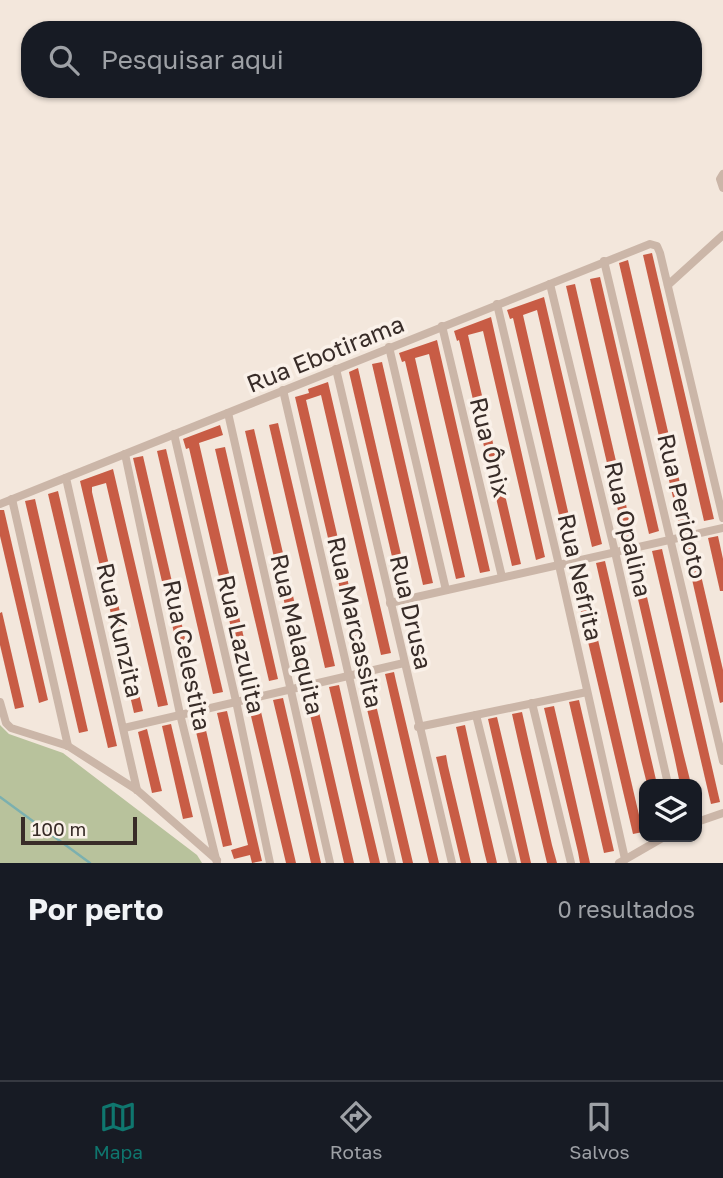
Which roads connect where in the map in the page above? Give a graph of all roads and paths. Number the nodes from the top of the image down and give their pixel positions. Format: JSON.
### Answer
{"nodes":[{"id":1,"x":723,"y":174,"type":"edge"},
{"id":2,"x":723,"y":188,"type":"edge"},
{"id":3,"x":723,"y":235,"type":"edge"},
{"id":4,"x":604,"y":261,"type":"junction"},
{"id":5,"x":550,"y":284,"type":"junction"},
{"id":6,"x":668,"y":285,"type":"junction"},
{"id":7,"x":497,"y":304,"type":"junction"},
{"id":8,"x":442,"y":326,"type":"junction"},
{"id":9,"x":389,"y":347,"type":"junction"},
{"id":10,"x":336,"y":369,"type":"junction"},
{"id":11,"x":283,"y":390,"type":"junction"},
{"id":12,"x":228,"y":413,"type":"junction"},
{"id":13,"x":174,"y":434,"type":"junction"},
{"id":14,"x":125,"y":454,"type":"junction"},
{"id":15,"x":66,"y":478,"type":"junction"},
{"id":16,"x":12,"y":499,"type":"junction"},
{"id":17,"x":0,"y":504,"type":"edge"},
{"id":18,"x":723,"y":518,"type":"edge"},
{"id":19,"x":723,"y":528,"type":"edge"},
{"id":20,"x":671,"y":540,"type":"junction"},
{"id":21,"x":615,"y":552,"type":"junction"},
{"id":22,"x":559,"y":565,"type":"junction"},
{"id":23,"x":502,"y":577,"type":"junction"},
{"id":24,"x":446,"y":590,"type":"junction"},
{"id":25,"x":390,"y":603,"type":"junction"},
{"id":26,"x":404,"y":663,"type":"junction"},
{"id":27,"x":348,"y":676,"type":"junction"},
{"id":28,"x":290,"y":689,"type":"junction"},
{"id":29,"x":587,"y":692,"type":"junction"},
{"id":30,"x":236,"y":701,"type":"junction"},
{"id":31,"x":0,"y":702,"type":"edge"},
{"id":32,"x":533,"y":703,"type":"junction"},
{"id":33,"x":180,"y":714,"type":"junction"},
{"id":34,"x":476,"y":715,"type":"junction"},
{"id":35,"x":418,"y":727,"type":"junction"},
{"id":36,"x":124,"y":729,"type":"junction"},
{"id":37,"x":68,"y":746,"type":"junction"},
{"id":38,"x":723,"y":761,"type":"edge"},
{"id":39,"x":667,"y":779,"type":"edge"},
{"id":40,"x":136,"y":790,"type":"junction"},
{"id":41,"x":723,"y":813,"type":"edge"},
{"id":42,"x":702,"y":820,"type":"edge"},
{"id":43,"x":655,"y":842,"type":"edge"},
{"id":44,"x":622,"y":861,"type":"edge"},
{"id":45,"x":218,"y":862,"type":"edge"},
{"id":46,"x":270,"y":863,"type":"edge"},
{"id":47,"x":330,"y":863,"type":"edge"},
{"id":48,"x":392,"y":863,"type":"edge"},
{"id":49,"x":452,"y":863,"type":"edge"},
{"id":50,"x":513,"y":863,"type":"edge"},
{"id":51,"x":571,"y":863,"type":"edge"}],
"edges":[{"from":1,"to":2,"type":"street"},
{"from":3,"to":6,"type":"street"},
{"from":4,"to":5,"type":"street","name":"Rua Ebotirama"},
{"from":4,"to":6,"type":"street","name":"Rua Ebotirama"},
{"from":4,"to":20,"type":"street","name":"Rua Peridoto"},
{"from":5,"to":7,"type":"street","name":"Rua Ebotirama"},
{"from":5,"to":21,"type":"street","name":"Rua Opalina"},
{"from":6,"to":18,"type":"street"},
{"from":7,"to":8,"type":"street","name":"Rua Ebotirama"},
{"from":7,"to":22,"type":"street","name":"Rua Nefrita"},
{"from":8,"to":9,"type":"street","name":"Rua Ebotirama"},
{"from":8,"to":23,"type":"street","name":"Rua Ônix"},
{"from":9,"to":10,"type":"street","name":"Rua Ebotirama"},
{"from":9,"to":24,"type":"street"},
{"from":10,"to":11,"type":"street","name":"Rua Ebotirama"},
{"from":10,"to":25,"type":"street","name":"Rua Drusa"},
{"from":11,"to":12,"type":"street","name":"Rua Ebotirama"},
{"from":11,"to":27,"type":"street","name":"Rua Marcassita"},
{"from":12,"to":13,"type":"street","name":"Rua Ebotirama"},
{"from":12,"to":28,"type":"street","name":"Rua Malaquita"},
{"from":13,"to":14,"type":"street","name":"Rua Ebotirama"},
{"from":13,"to":30,"type":"street","name":"Rua Lazulita"},
{"from":14,"to":15,"type":"street","name":"Rua Ebotirama"},
{"from":14,"to":33,"type":"street","name":"Rua Celestita"},
{"from":15,"to":16,"type":"street","name":"Rua Ebotirama"},
{"from":15,"to":36,"type":"street","name":"Rua Kunzita"},
{"from":16,"to":17,"type":"street","name":"Rua Ebotirama"},
{"from":16,"to":37,"type":"street"},
{"from":19,"to":20,"type":"street"},
{"from":20,"to":21,"type":"street"},
{"from":20,"to":38,"type":"street","name":"Rua Peridoto"},
{"from":21,"to":22,"type":"street"},
{"from":21,"to":39,"type":"street","name":"Rua Opalina"},
{"from":22,"to":23,"type":"street"},
{"from":22,"to":29,"type":"street","name":"Rua Nefrita"},
{"from":23,"to":24,"type":"street"},
{"from":24,"to":25,"type":"street"},
{"from":25,"to":26,"type":"street","name":"Rua Drusa"},
{"from":26,"to":27,"type":"street"},
{"from":26,"to":35,"type":"street","name":"Rua Drusa"},
{"from":27,"to":28,"type":"street"},
{"from":27,"to":48,"type":"street","name":"Rua Marcassita"},
{"from":28,"to":30,"type":"street"},
{"from":28,"to":47,"type":"street","name":"Rua Malaquita"},
{"from":29,"to":32,"type":"street"},
{"from":29,"to":44,"type":"street","name":"Rua Nefrita"},
{"from":30,"to":33,"type":"street"},
{"from":30,"to":46,"type":"street","name":"Rua Lazulita"},
{"from":31,"to":37,"type":"street"},
{"from":32,"to":34,"type":"street"},
{"from":32,"to":51,"type":"street"},
{"from":33,"to":36,"type":"street"},
{"from":33,"to":45,"type":"street","name":"Rua Celestita"},
{"from":34,"to":35,"type":"street"},
{"from":34,"to":50,"type":"street"},
{"from":35,"to":49,"type":"street","name":"Rua Drusa"},
{"from":36,"to":40,"type":"street","name":"Rua Kunzita"},
{"from":37,"to":40,"type":"street"},
{"from":40,"to":45,"type":"street"},
{"from":41,"to":42,"type":"street"},
{"from":43,"to":44,"type":"street"}]}
